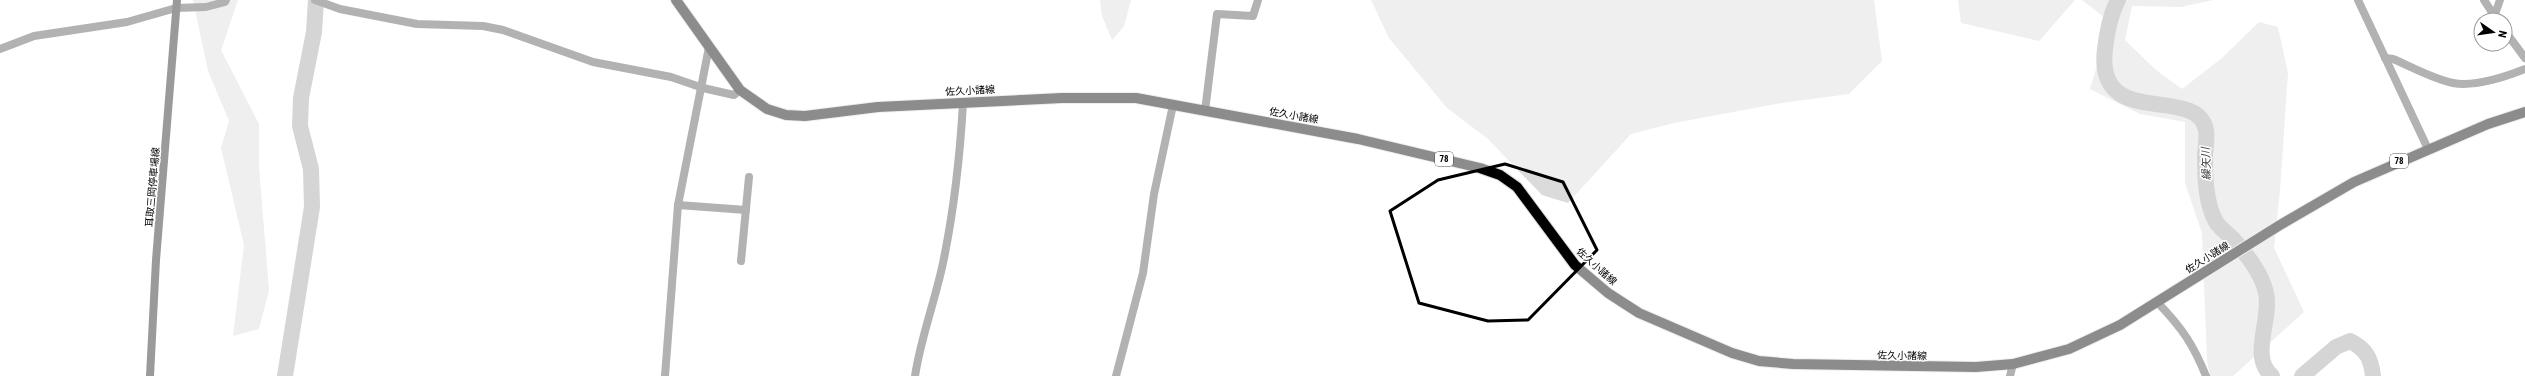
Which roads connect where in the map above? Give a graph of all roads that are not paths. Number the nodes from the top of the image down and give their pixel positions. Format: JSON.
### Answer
{"nodes":[{"id":1,"x":226,"y":0,"type":"edge"},
{"id":2,"x":315,"y":0,"type":"edge"},
{"id":3,"x":676,"y":0,"type":"edge"},
{"id":4,"x":1258,"y":0,"type":"edge"},
{"id":5,"x":2358,"y":0,"type":"edge"},
{"id":6,"x":2484,"y":0,"type":"edge"},
{"id":7,"x":2500,"y":0,"type":"edge"},
{"id":8,"x":177,"y":4,"type":"edge"},
{"id":9,"x":2491,"y":12,"type":"edge"},
{"id":10,"x":2497,"y":12,"type":"edge"},
{"id":11,"x":2513,"y":42,"type":"edge"},
{"id":12,"x":709,"y":47,"type":"junction"},
{"id":13,"x":0,"y":49,"type":"edge"},
{"id":14,"x":2385,"y":58,"type":"junction"},
{"id":15,"x":2525,"y":58,"type":"edge"},
{"id":16,"x":2525,"y":69,"type":"edge"},
{"id":17,"x":700,"y":87,"type":"junction"},
{"id":18,"x":740,"y":90,"type":"junction"},
{"id":19,"x":963,"y":103,"type":"junction"},
{"id":20,"x":1173,"y":105,"type":"junction"},
{"id":21,"x":1205,"y":111,"type":"junction"},
{"id":22,"x":2525,"y":112,"type":"edge"},
{"id":23,"x":2428,"y":149,"type":"junction"},
{"id":24,"x":749,"y":177,"type":"dead end"},
{"id":25,"x":678,"y":206,"type":"junction"},
{"id":26,"x":746,"y":210,"type":"junction"},
{"id":27,"x":741,"y":261,"type":"dead end"},
{"id":28,"x":2158,"y":303,"type":"junction"},
{"id":29,"x":2013,"y":364,"type":"junction"},
{"id":30,"x":150,"y":376,"type":"edge"},
{"id":31,"x":665,"y":376,"type":"edge"},
{"id":32,"x":915,"y":376,"type":"edge"},
{"id":33,"x":1116,"y":376,"type":"edge"},
{"id":34,"x":2010,"y":376,"type":"edge"},
{"id":35,"x":2206,"y":376,"type":"edge"}],
"edges":[{"from":1,"to":8,"type":"street"},
{"from":2,"to":17,"type":"street"},
{"from":3,"to":12,"type":"main road","name":"佐久小諸線","number":"78"},
{"from":4,"to":21,"type":"street"},
{"from":5,"to":14,"type":"street"},
{"from":6,"to":9,"type":"street"},
{"from":7,"to":10,"type":"street"},
{"from":8,"to":13,"type":"street"},
{"from":8,"to":30,"type":"main road","name":"耳取三岡停車場線"},
{"from":11,"to":15,"type":"street"},
{"from":12,"to":17,"type":"street"},
{"from":12,"to":18,"type":"main road","name":"佐久小諸線","number":"78"},
{"from":14,"to":16,"type":"street"},
{"from":14,"to":23,"type":"street"},
{"from":17,"to":18,"type":"street"},
{"from":17,"to":25,"type":"street"},
{"from":18,"to":19,"type":"main road","name":"佐久小諸線","number":"78"},
{"from":19,"to":20,"type":"main road","name":"佐久小諸線","number":"78"},
{"from":19,"to":32,"type":"street"},
{"from":20,"to":21,"type":"main road","name":"佐久小諸線","number":"78"},
{"from":20,"to":33,"type":"street"},
{"from":21,"to":29,"type":"main road","name":"佐久小諸線","number":"78"},
{"from":22,"to":23,"type":"main road","name":"佐久小諸線","number":"78"},
{"from":23,"to":28,"type":"main road","name":"佐久小諸線","number":"78"},
{"from":24,"to":26,"type":"street"},
{"from":25,"to":26,"type":"street"},
{"from":25,"to":31,"type":"street"},
{"from":26,"to":27,"type":"street"},
{"from":28,"to":29,"type":"main road","name":"佐久小諸線","number":"78"},
{"from":28,"to":35,"type":"street"},
{"from":29,"to":34,"type":"street"}]}
